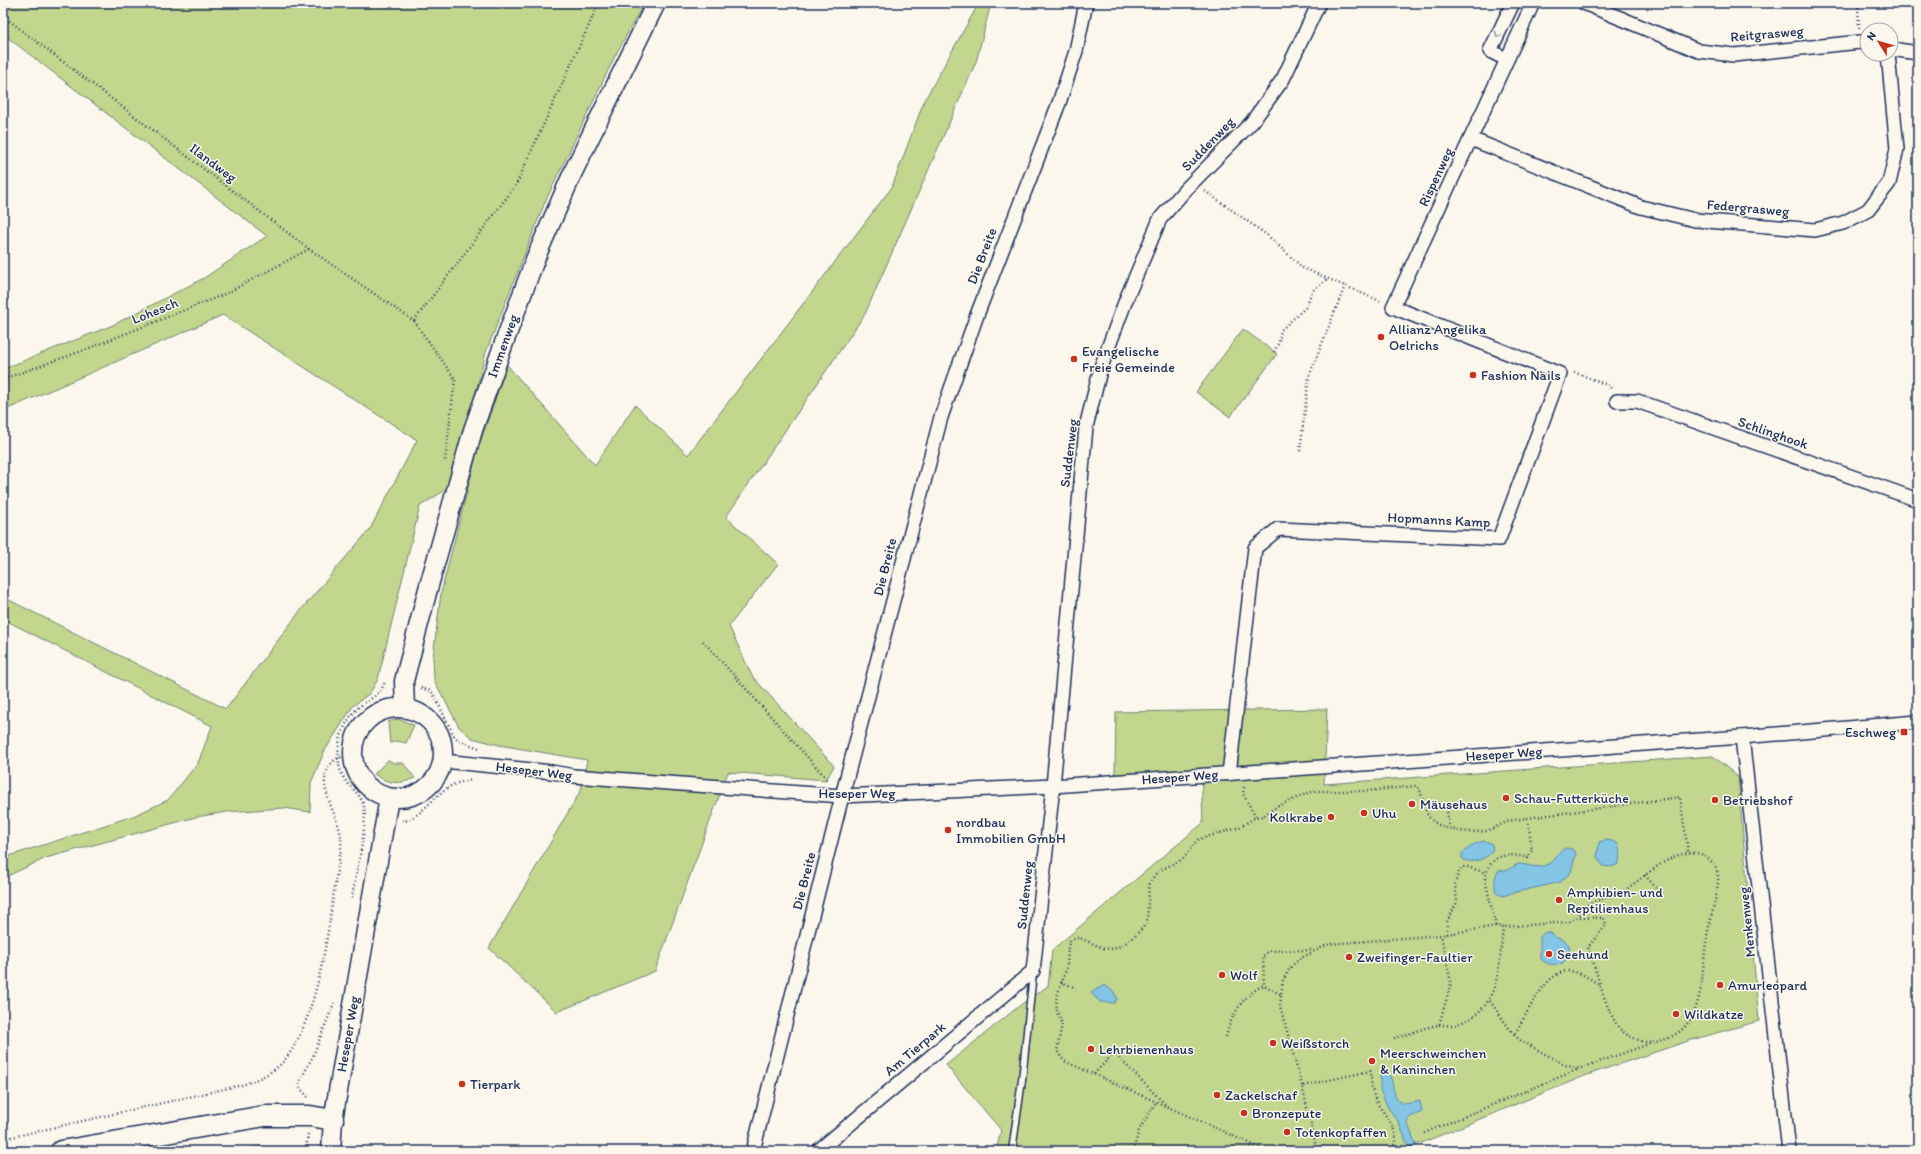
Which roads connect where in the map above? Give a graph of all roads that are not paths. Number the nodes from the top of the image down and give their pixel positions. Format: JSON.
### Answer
{"nodes":[{"id":1,"x":656,"y":3,"type":"edge"},
{"id":2,"x":1086,"y":3,"type":"edge"},
{"id":3,"x":1319,"y":3,"type":"edge"},
{"id":4,"x":1513,"y":3,"type":"edge"},
{"id":5,"x":1533,"y":3,"type":"edge"},
{"id":6,"x":1584,"y":3,"type":"edge"},
{"id":7,"x":1859,"y":43,"type":"edge"},
{"id":8,"x":1899,"y":50,"type":"edge"},
{"id":9,"x":1918,"y":53,"type":"edge"},
{"id":10,"x":1506,"y":59,"type":"junction"},
{"id":11,"x":1889,"y":62,"type":"edge"},
{"id":12,"x":1471,"y":139,"type":"junction"},
{"id":13,"x":1560,"y":374,"type":"joint"},
{"id":14,"x":1617,"y":401,"type":"road end"},
{"id":15,"x":1918,"y":500,"type":"edge"},
{"id":16,"x":405,"y":708,"type":"junction"},
{"id":17,"x":1918,"y":722,"type":"edge"},
{"id":18,"x":1742,"y":737,"type":"junction"},
{"id":19,"x":443,"y":761,"type":"junction"},
{"id":20,"x":1229,"y":774,"type":"junction"},
{"id":21,"x":1053,"y":786,"type":"junction"},
{"id":22,"x":842,"y":796,"type":"junction"},
{"id":23,"x":389,"y":798,"type":"junction"},
{"id":24,"x":1033,"y":971,"type":"junction"},
{"id":25,"x":333,"y":1120,"type":"junction"},
{"id":26,"x":61,"y":1151,"type":"edge"},
{"id":27,"x":331,"y":1151,"type":"edge"},
{"id":28,"x":753,"y":1151,"type":"edge"},
{"id":29,"x":818,"y":1151,"type":"edge"},
{"id":30,"x":1012,"y":1151,"type":"edge"},
{"id":31,"x":1789,"y":1151,"type":"edge"}],
"edges":[{"from":1,"to":16,"type":"street","name":"Immenweg"},
{"from":2,"to":22,"type":"street","name":"Die Breite"},
{"from":3,"to":21,"type":"street","name":"Suddenweg"},
{"from":4,"to":10,"type":"street","one_way":true},
{"from":5,"to":10,"type":"street","name":"Rispenweg"},
{"from":6,"to":7,"type":"street","name":"Reitgrasweg"},
{"from":8,"to":9,"type":"street"},
{"from":10,"to":12,"type":"street","name":"Rispenweg"},
{"from":11,"to":12,"type":"street","name":"Federgrasweg"},
{"from":12,"to":13,"type":"street","name":"Rispenweg"},
{"from":13,"to":20,"type":"street","name":"Hopmanns Kamp"},
{"from":14,"to":15,"type":"street","name":"Schlinghook"},
{"from":16,"to":19,"type":"street"},
{"from":16,"to":23,"type":"street"},
{"from":17,"to":18,"type":"street","name":"Heseper Weg"},
{"from":18,"to":20,"type":"street","name":"Heseper Weg"},
{"from":18,"to":31,"type":"street","name":"Menkenweg"},
{"from":19,"to":22,"type":"street","name":"Heseper Weg"},
{"from":19,"to":23,"type":"street"},
{"from":20,"to":21,"type":"street","name":"Heseper Weg"},
{"from":21,"to":22,"type":"street","name":"Heseper Weg"},
{"from":21,"to":24,"type":"street","name":"Suddenweg"},
{"from":22,"to":28,"type":"street","name":"Die Breite"},
{"from":23,"to":25,"type":"street","name":"Heseper Weg"},
{"from":24,"to":29,"type":"street","name":"Am Tierpark"},
{"from":24,"to":30,"type":"lane"},
{"from":25,"to":26,"type":"main road"},
{"from":25,"to":27,"type":"street","name":"Heseper Weg"}]}
